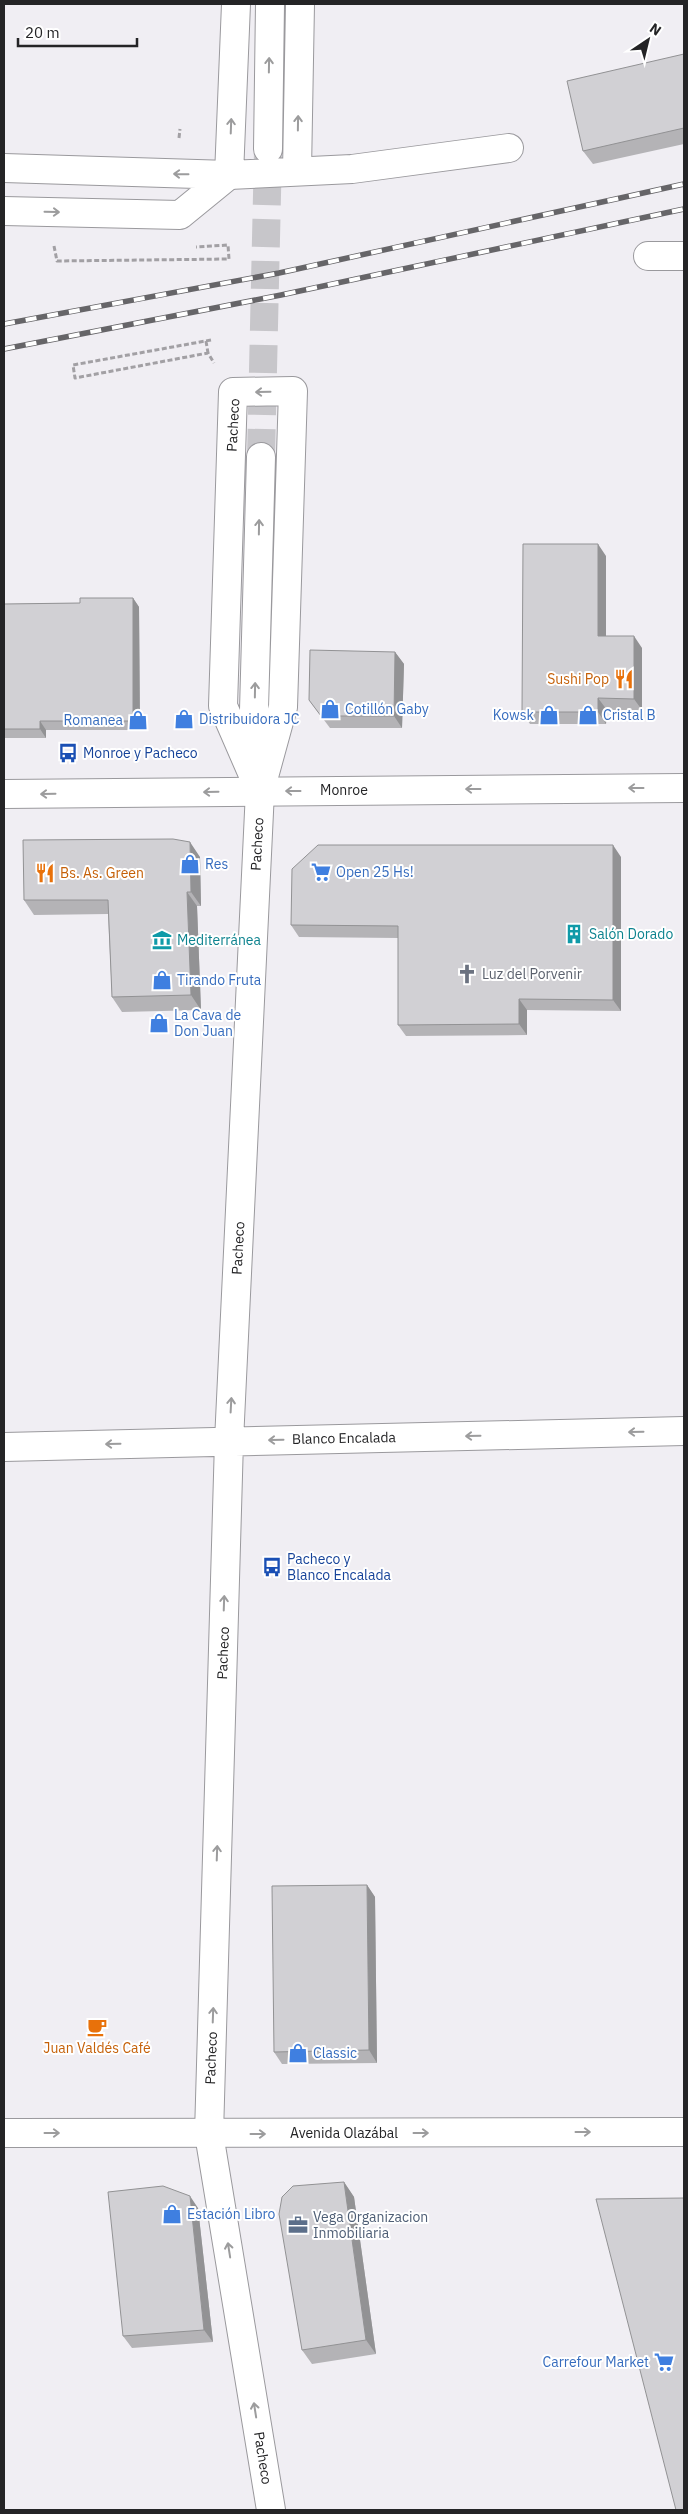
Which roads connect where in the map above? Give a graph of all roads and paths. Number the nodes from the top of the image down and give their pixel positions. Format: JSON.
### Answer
{"nodes":[{"id":1,"x":236,"y":4,"type":"edge"},
{"id":2,"x":270,"y":4,"type":"edge"},
{"id":3,"x":300,"y":4,"type":"edge"},
{"id":4,"x":509,"y":148,"type":"dead end"},
{"id":5,"x":268,"y":149,"type":"tunnel mouth"},
{"id":6,"x":4,"y":168,"type":"edge"},
{"id":7,"x":297,"y":172,"type":"junction"},
{"id":8,"x":230,"y":175,"type":"junction"},
{"id":9,"x":4,"y":211,"type":"edge"},
{"id":10,"x":190,"y":247,"type":"dead end"},
{"id":11,"x":648,"y":256,"type":"dead end"},
{"id":12,"x":684,"y":256,"type":"edge"},
{"id":13,"x":209,"y":259,"type":"dead end"},
{"id":14,"x":211,"y":340,"type":"dead end"},
{"id":15,"x":206,"y":341,"type":"junction"},
{"id":16,"x":208,"y":354,"type":"junction"},
{"id":17,"x":233,"y":392,"type":"junction"},
{"id":18,"x":260,"y":457,"type":"tunnel mouth"},
{"id":19,"x":684,"y":788,"type":"edge"},
{"id":20,"x":260,"y":791,"type":"junction"},
{"id":21,"x":4,"y":794,"type":"edge"},
{"id":22,"x":684,"y":1431,"type":"edge"},
{"id":23,"x":229,"y":1441,"type":"junction"},
{"id":24,"x":4,"y":1446,"type":"edge"},
{"id":25,"x":684,"y":2132,"type":"edge"},
{"id":26,"x":4,"y":2133,"type":"edge"},
{"id":27,"x":209,"y":2134,"type":"junction"},
{"id":28,"x":272,"y":2510,"type":"edge"}],
"edges":[{"from":8,"to":1,"type":"street","one_way":true},
{"from":5,"to":2,"type":"street","one_way":true},
{"from":7,"to":3,"type":"street","one_way":true},
{"from":4,"to":7,"type":"street"},
{"from":8,"to":6,"type":"street","one_way":true},
{"from":7,"to":8,"type":"street"},
{"from":9,"to":8,"type":"street","one_way":true},
{"from":10,"to":13,"type":"path"},
{"from":11,"to":12,"type":"street"},
{"from":14,"to":15,"type":"path"},
{"from":15,"to":16,"type":"path"},
{"from":15,"to":16,"type":"path"},
{"from":16,"to":17,"type":"path"},
{"from":17,"to":20,"type":"street","name":"Pacheco"},
{"from":20,"to":17,"type":"street","name":"Pacheco","one_way":true},
{"from":20,"to":18,"type":"street","name":"Pacheco","one_way":true},
{"from":19,"to":20,"type":"street","name":"Monroe","one_way":true},
{"from":20,"to":21,"type":"street","name":"Monroe","one_way":true},
{"from":23,"to":20,"type":"street","name":"Pacheco","one_way":true},
{"from":22,"to":23,"type":"street","name":"Blanco Encalada","one_way":true},
{"from":23,"to":24,"type":"street","name":"Blanco Encalada","one_way":true},
{"from":27,"to":23,"type":"street","name":"Pacheco","one_way":true},
{"from":27,"to":25,"type":"street","name":"Avenida Olazábal","one_way":true},
{"from":26,"to":27,"type":"street","name":"Avenida Olazábal","one_way":true},
{"from":28,"to":27,"type":"street","name":"Pacheco","one_way":true}]}
